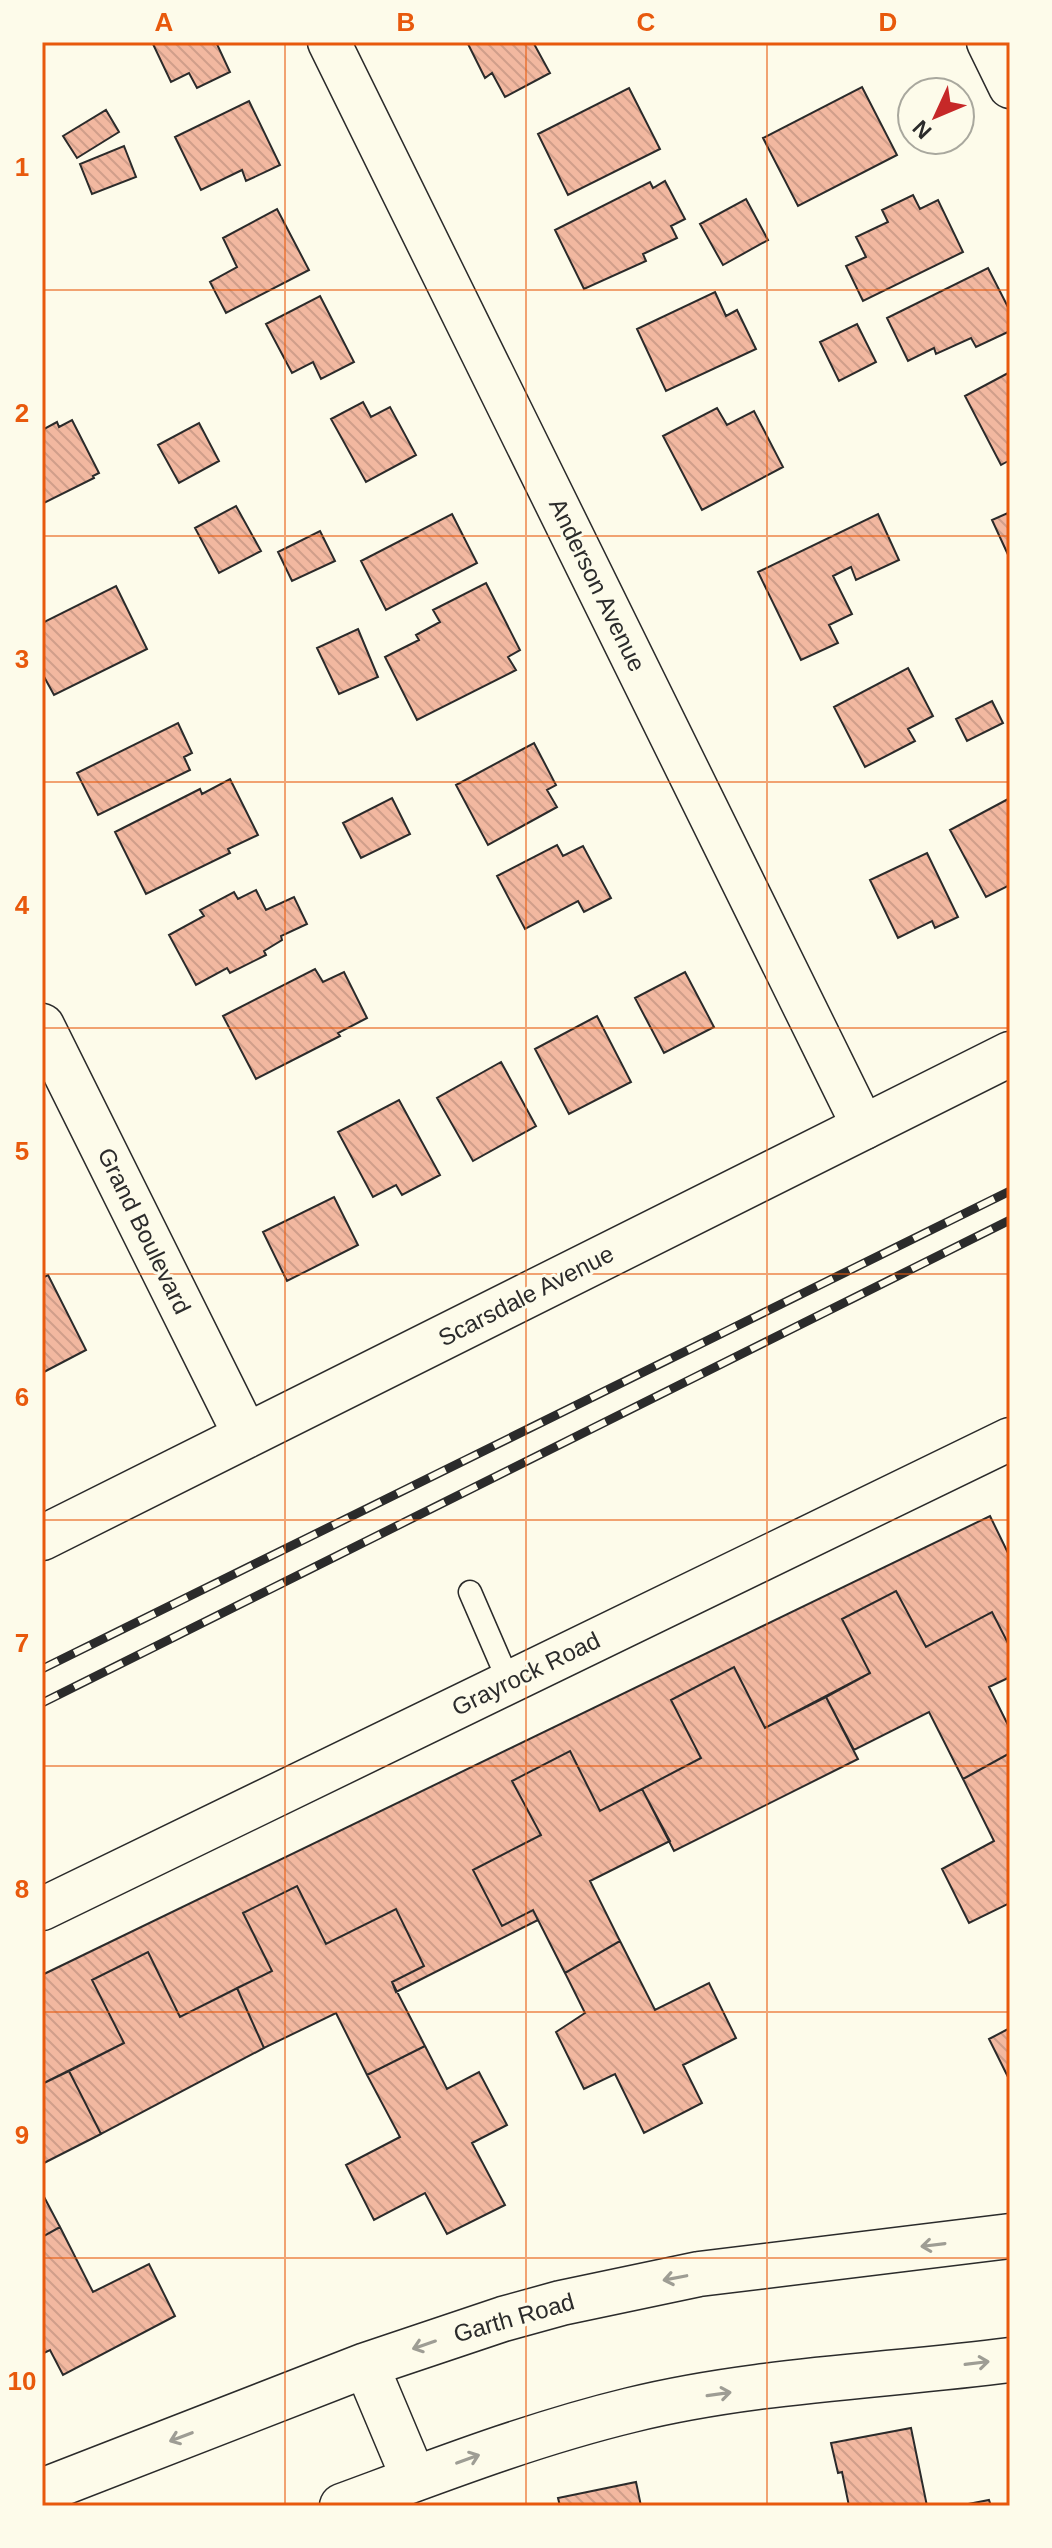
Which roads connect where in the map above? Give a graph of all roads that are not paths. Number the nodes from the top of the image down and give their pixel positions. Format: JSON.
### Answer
{"nodes":[{"id":1,"x":329,"y":42,"type":"edge"},
{"id":2,"x":988,"y":42,"type":"edge"},
{"id":3,"x":1010,"y":87,"type":"edge"},
{"id":4,"x":42,"y":1026,"type":"edge"},
{"id":5,"x":1010,"y":1054,"type":"edge"},
{"id":6,"x":864,"y":1128,"type":"junction"},
{"id":7,"x":246,"y":1436,"type":"junction"},
{"id":8,"x":1010,"y":1439,"type":"edge"},
{"id":9,"x":42,"y":1538,"type":"edge"},
{"id":10,"x":470,"y":1592,"type":"dead end"},
{"id":11,"x":509,"y":1682,"type":"junction"},
{"id":12,"x":42,"y":1909,"type":"edge"},
{"id":13,"x":1010,"y":2236,"type":"edge"},
{"id":14,"x":1010,"y":2360,"type":"edge"},
{"id":15,"x":366,"y":2365,"type":"junction"},
{"id":16,"x":414,"y":2479,"type":"junction"},
{"id":17,"x":42,"y":2491,"type":"edge"},
{"id":18,"x":342,"y":2506,"type":"edge"}],
"edges":[{"from":1,"to":6,"type":"street","name":"Anderson Avenue"},
{"from":2,"to":3,"type":"street"},
{"from":4,"to":7,"type":"street","name":"Grand Boulevard"},
{"from":5,"to":6,"type":"street","name":"Scarsdale Avenue"},
{"from":6,"to":7,"type":"street","name":"Scarsdale Avenue"},
{"from":7,"to":9,"type":"street","name":"Scarsdale Avenue"},
{"from":8,"to":11,"type":"street","name":"Grayrock Road"},
{"from":10,"to":11,"type":"lane"},
{"from":11,"to":12,"type":"street","name":"Grayrock Road"},
{"from":13,"to":15,"type":"street","name":"Garth Road","one_way":true},
{"from":16,"to":14,"type":"street","one_way":true},
{"from":15,"to":16,"type":"street"},
{"from":15,"to":17,"type":"street","name":"Garth Road","one_way":true},
{"from":16,"to":18,"type":"street"}]}
